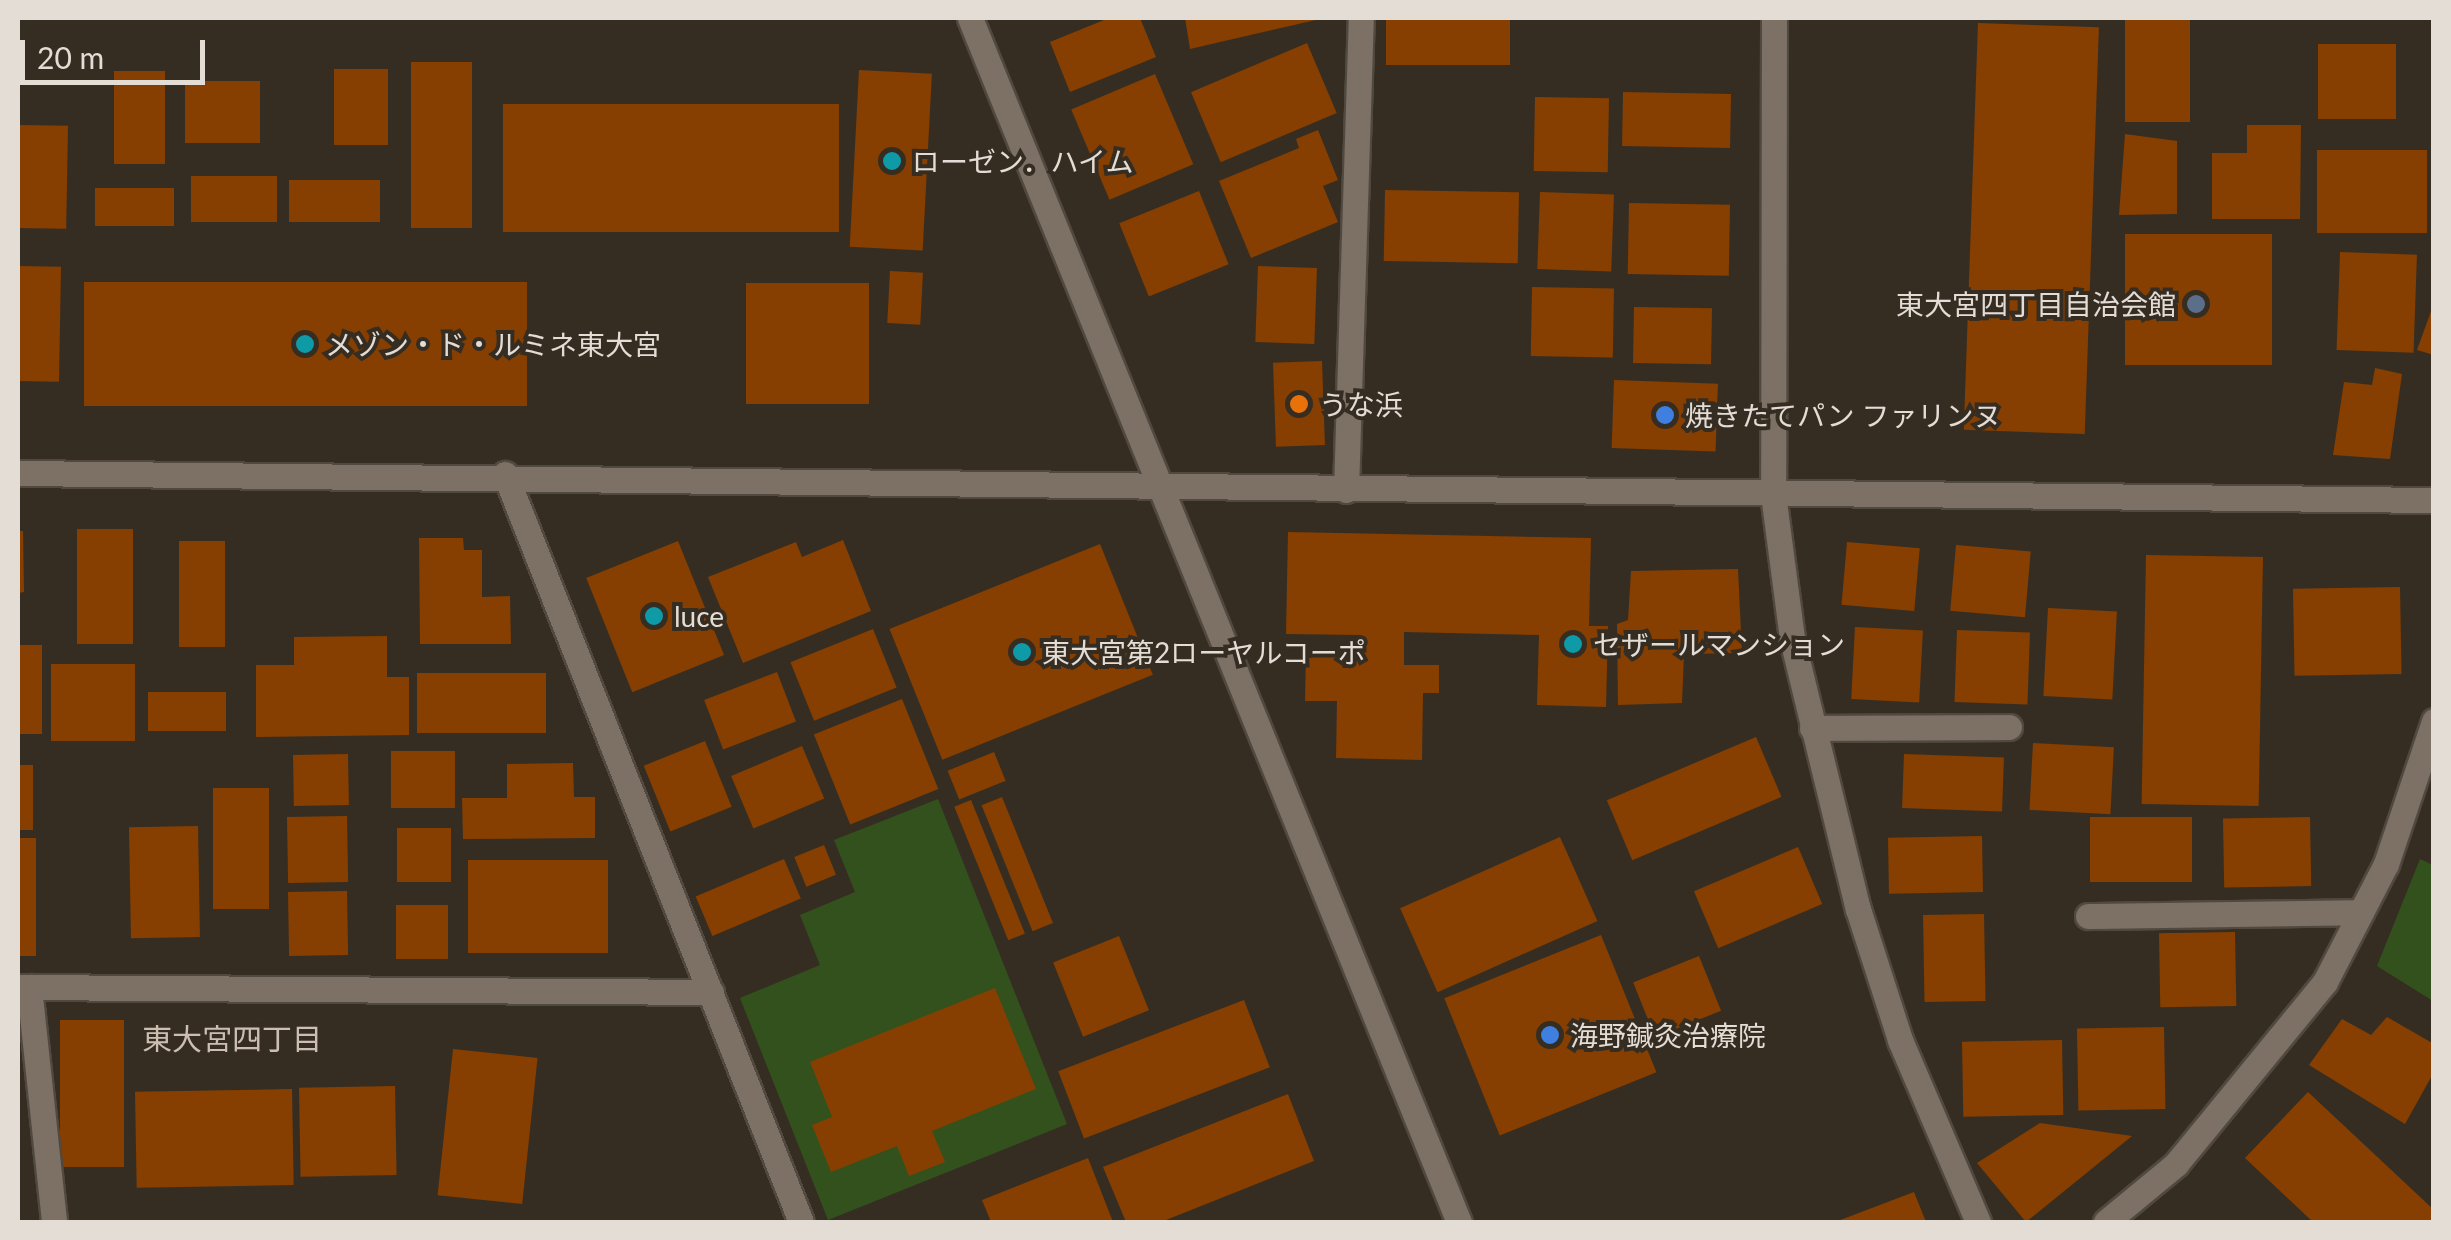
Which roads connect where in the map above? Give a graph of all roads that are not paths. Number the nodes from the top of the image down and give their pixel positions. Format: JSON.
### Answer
{"nodes":[{"id":1,"x":970,"y":18,"type":"edge"},
{"id":2,"x":1361,"y":18,"type":"edge"},
{"id":3,"x":1774,"y":18,"type":"edge"},
{"id":4,"x":18,"y":473,"type":"edge"},
{"id":5,"x":505,"y":474,"type":"junction"},
{"id":6,"x":1158,"y":485,"type":"junction"},
{"id":7,"x":1346,"y":490,"type":"junction"},
{"id":8,"x":1773,"y":494,"type":"junction"},
{"id":9,"x":2434,"y":500,"type":"edge"},
{"id":10,"x":2434,"y":721,"type":"edge"},
{"id":11,"x":2009,"y":727,"type":"dead end"},
{"id":12,"x":1812,"y":728,"type":"junction"},
{"id":13,"x":2361,"y":912,"type":"junction"},
{"id":14,"x":2088,"y":916,"type":"dead end"},
{"id":15,"x":23,"y":986,"type":"edge"},
{"id":16,"x":711,"y":992,"type":"junction"},
{"id":17,"x":54,"y":1222,"type":"edge"},
{"id":18,"x":802,"y":1222,"type":"edge"},
{"id":19,"x":1459,"y":1222,"type":"edge"},
{"id":20,"x":1978,"y":1222,"type":"edge"},
{"id":21,"x":2106,"y":1222,"type":"edge"}],
"edges":[{"from":1,"to":6,"type":"street"},
{"from":2,"to":7,"type":"street"},
{"from":3,"to":8,"type":"street"},
{"from":4,"to":5,"type":"street"},
{"from":5,"to":6,"type":"street"},
{"from":5,"to":16,"type":"street"},
{"from":6,"to":7,"type":"street"},
{"from":6,"to":19,"type":"street"},
{"from":7,"to":8,"type":"street"},
{"from":8,"to":9,"type":"street"},
{"from":8,"to":12,"type":"street"},
{"from":10,"to":13,"type":"street"},
{"from":11,"to":12,"type":"street"},
{"from":12,"to":20,"type":"street"},
{"from":13,"to":14,"type":"street"},
{"from":13,"to":21,"type":"street"},
{"from":15,"to":16,"type":"street"},
{"from":15,"to":17,"type":"street"},
{"from":16,"to":18,"type":"street"}]}
